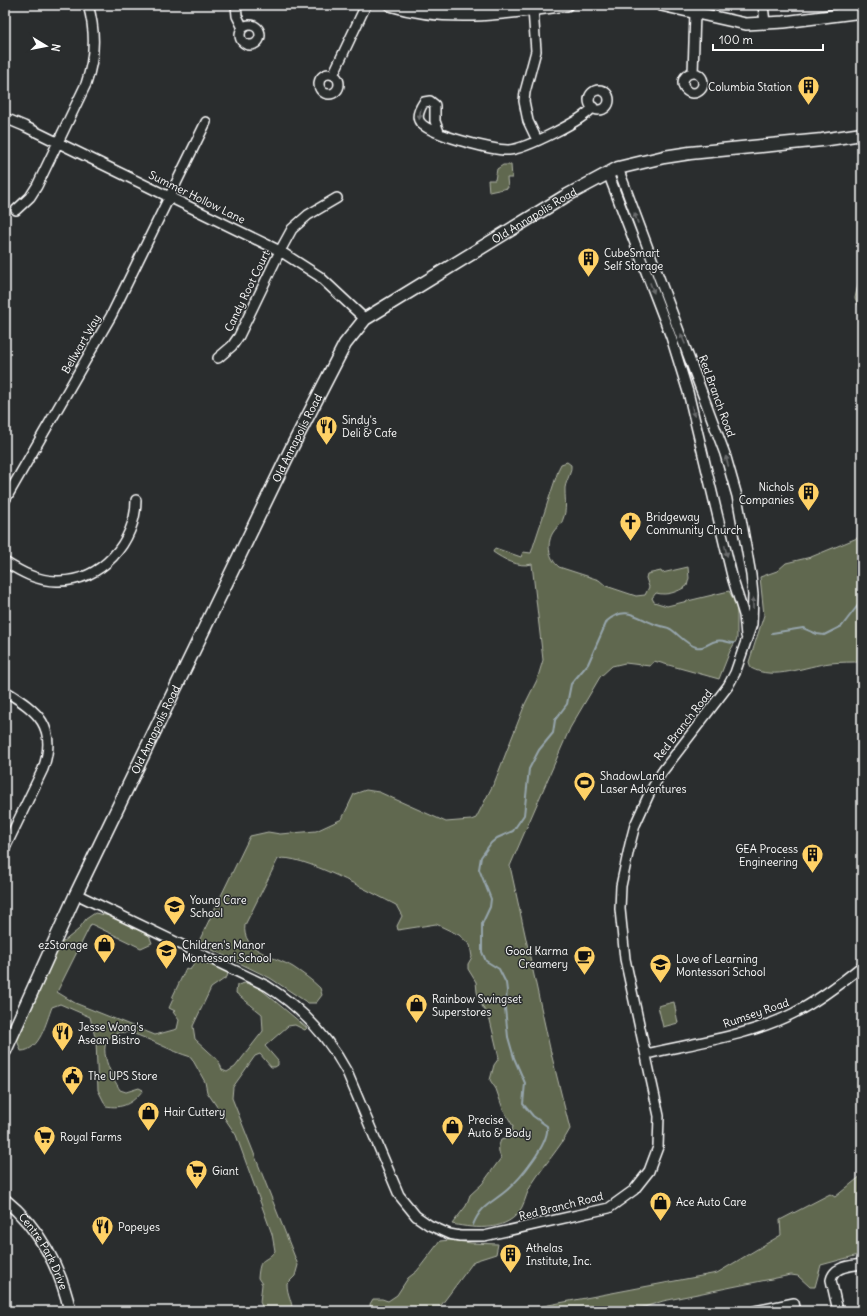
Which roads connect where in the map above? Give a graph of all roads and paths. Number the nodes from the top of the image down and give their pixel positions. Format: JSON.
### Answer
{"nodes":[{"id":1,"x":88,"y":5,"type":"edge"},
{"id":2,"x":236,"y":5,"type":"edge"},
{"id":3,"x":366,"y":5,"type":"edge"},
{"id":4,"x":390,"y":5,"type":"edge"},
{"id":5,"x":567,"y":5,"type":"edge"},
{"id":6,"x":661,"y":5,"type":"edge"},
{"id":7,"x":763,"y":5,"type":"edge"},
{"id":8,"x":533,"y":9,"type":"junction"},
{"id":9,"x":431,"y":10,"type":"edge"},
{"id":10,"x":841,"y":10,"type":"edge"},
{"id":11,"x":862,"y":12,"type":"edge"},
{"id":12,"x":695,"y":13,"type":"junction"},
{"id":13,"x":765,"y":23,"type":"junction"},
{"id":14,"x":244,"y":28,"type":"dead end"},
{"id":15,"x":693,"y":73,"type":"dead end"},
{"id":16,"x":333,"y":76,"type":"dead end"},
{"id":17,"x":593,"y":107,"type":"dead end"},
{"id":18,"x":5,"y":118,"type":"edge"},
{"id":19,"x":206,"y":122,"type":"dead end"},
{"id":20,"x":440,"y":132,"type":"dead end"},
{"id":21,"x":862,"y":134,"type":"edge"},
{"id":22,"x":537,"y":140,"type":"junction"},
{"id":23,"x":58,"y":142,"type":"junction"},
{"id":24,"x":613,"y":171,"type":"junction"},
{"id":25,"x":169,"y":196,"type":"junction"},
{"id":26,"x":337,"y":198,"type":"dead end"},
{"id":27,"x":16,"y":210,"type":"dead end"},
{"id":28,"x":280,"y":251,"type":"junction"},
{"id":29,"x":365,"y":319,"type":"junction"},
{"id":30,"x":218,"y":358,"type":"dead end"},
{"id":31,"x":5,"y":500,"type":"edge"},
{"id":32,"x":136,"y":500,"type":"dead end"},
{"id":33,"x":5,"y":562,"type":"edge"},
{"id":34,"x":746,"y":641,"type":"junction"},
{"id":35,"x":5,"y":691,"type":"edge"},
{"id":36,"x":5,"y":848,"type":"edge"},
{"id":37,"x":76,"y":894,"type":"junction"},
{"id":38,"x":862,"y":966,"type":"edge"},
{"id":39,"x":5,"y":1051,"type":"edge"},
{"id":40,"x":646,"y":1054,"type":"junction"},
{"id":41,"x":5,"y":1200,"type":"edge"},
{"id":42,"x":862,"y":1264,"type":"edge"},
{"id":43,"x":70,"y":1311,"type":"edge"},
{"id":44,"x":755,"y":1311,"type":"edge"},
{"id":45,"x":796,"y":1311,"type":"edge"},
{"id":46,"x":838,"y":1311,"type":"edge"}],
"edges":[{"from":1,"to":23,"type":"street"},
{"from":2,"to":14,"type":"street"},
{"from":3,"to":16,"type":"street"},
{"from":4,"to":9,"type":"street"},
{"from":5,"to":8,"type":"street"},
{"from":6,"to":12,"type":"street"},
{"from":7,"to":13,"type":"street"},
{"from":8,"to":9,"type":"street"},
{"from":8,"to":22,"type":"street"},
{"from":10,"to":11,"type":"street"},
{"from":10,"to":13,"type":"street"},
{"from":12,"to":13,"type":"street"},
{"from":12,"to":15,"type":"street"},
{"from":17,"to":22,"type":"street"},
{"from":18,"to":23,"type":"street","name":"Summer Hollow Lane"},
{"from":19,"to":25,"type":"street","name":"Bellwart Way"},
{"from":20,"to":22,"type":"street"},
{"from":21,"to":24,"type":"main road","name":"Old Annapolis Road"},
{"from":23,"to":25,"type":"street","name":"Summer Hollow Lane"},
{"from":23,"to":27,"type":"street"},
{"from":24,"to":29,"type":"main road","name":"Old Annapolis Road"},
{"from":24,"to":34,"type":"street","name":"Red Branch Road","one_way":true},
{"from":34,"to":24,"type":"street","name":"Red Branch Road","one_way":true},
{"from":25,"to":28,"type":"street","name":"Summer Hollow Lane"},
{"from":25,"to":31,"type":"street","name":"Bellwart Way"},
{"from":26,"to":28,"type":"street","name":"Candy Root Court"},
{"from":28,"to":29,"type":"street","name":"Summer Hollow Lane"},
{"from":28,"to":30,"type":"street","name":"Candy Root Court"},
{"from":29,"to":37,"type":"main road","name":"Old Annapolis Road"},
{"from":32,"to":33,"type":"street"},
{"from":34,"to":40,"type":"street","name":"Red Branch Road"},
{"from":35,"to":36,"type":"street"},
{"from":37,"to":39,"type":"main road","name":"Old Annapolis Road"},
{"from":37,"to":40,"type":"street","name":"Red Branch Road"},
{"from":38,"to":40,"type":"street","name":"Rumsey Road"},
{"from":41,"to":43,"type":"street","name":"Centre Park Drive"},
{"from":42,"to":46,"type":"street"},
{"from":44,"to":45,"type":"street"}]}
